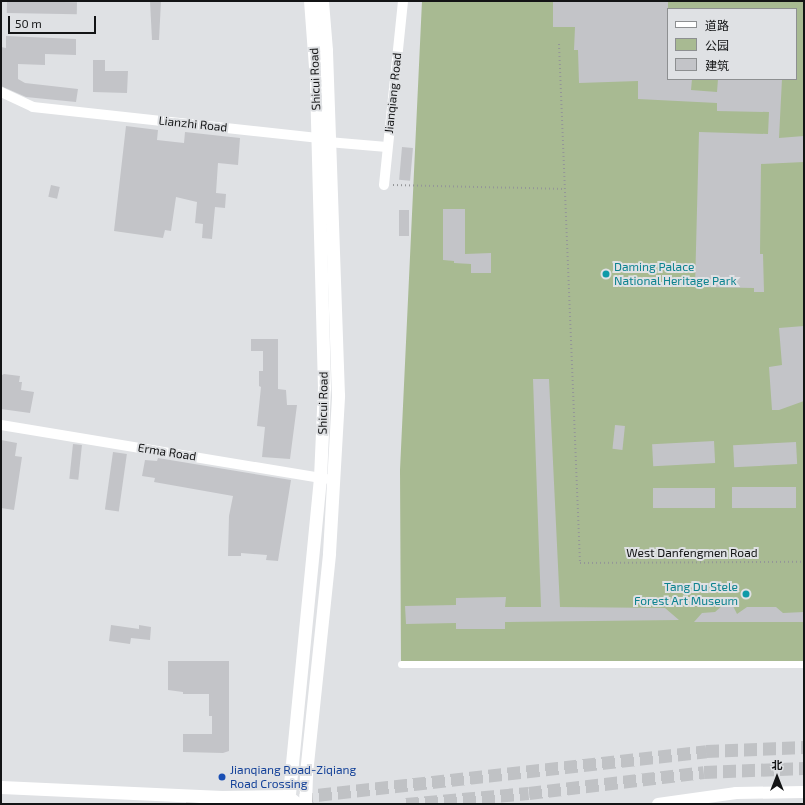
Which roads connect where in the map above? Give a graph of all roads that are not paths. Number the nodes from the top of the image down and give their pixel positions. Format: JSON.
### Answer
{"nodes":[{"id":1,"x":310,"y":1,"type":"edge"},
{"id":2,"x":322,"y":1,"type":"edge"},
{"id":3,"x":403,"y":1,"type":"edge"},
{"id":4,"x":1,"y":92,"type":"edge"},
{"id":5,"x":323,"y":140,"type":"junction"},
{"id":6,"x":387,"y":147,"type":"junction"},
{"id":7,"x":384,"y":184,"type":"road end"},
{"id":8,"x":1,"y":425,"type":"edge"},
{"id":9,"x":320,"y":478,"type":"junction"},
{"id":10,"x":334,"y":480,"type":"junction"},
{"id":11,"x":401,"y":664,"type":"dead end"},
{"id":12,"x":804,"y":664,"type":"edge"},
{"id":13,"x":1,"y":788,"type":"edge"},
{"id":14,"x":804,"y":792,"type":"edge"},
{"id":15,"x":292,"y":801,"type":"edge"},
{"id":16,"x":305,"y":804,"type":"edge"},
{"id":17,"x":658,"y":804,"type":"edge"}],
"edges":[{"from":1,"to":5,"type":"main road","name":"Shicui Road"},
{"from":2,"to":5,"type":"main road","name":"Shicui Road"},
{"from":3,"to":6,"type":"street","name":"Jianqiang Road"},
{"from":4,"to":5,"type":"street","name":"Lianzhi Road"},
{"from":5,"to":6,"type":"street","name":"Lianzhi Road"},
{"from":5,"to":9,"type":"main road","name":"Shicui Road"},
{"from":5,"to":10,"type":"main road","name":"Shicui Road"},
{"from":6,"to":7,"type":"street","name":"Jianqiang Road"},
{"from":8,"to":9,"type":"street","name":"Erma Road"},
{"from":9,"to":10,"type":"street","name":"Erma Road"},
{"from":9,"to":15,"type":"main road","name":"Shicui Road"},
{"from":10,"to":16,"type":"main road","name":"Shicui Road"},
{"from":11,"to":12,"type":"street"},
{"from":13,"to":15,"type":"main road"},
{"from":14,"to":17,"type":"street"}]}
